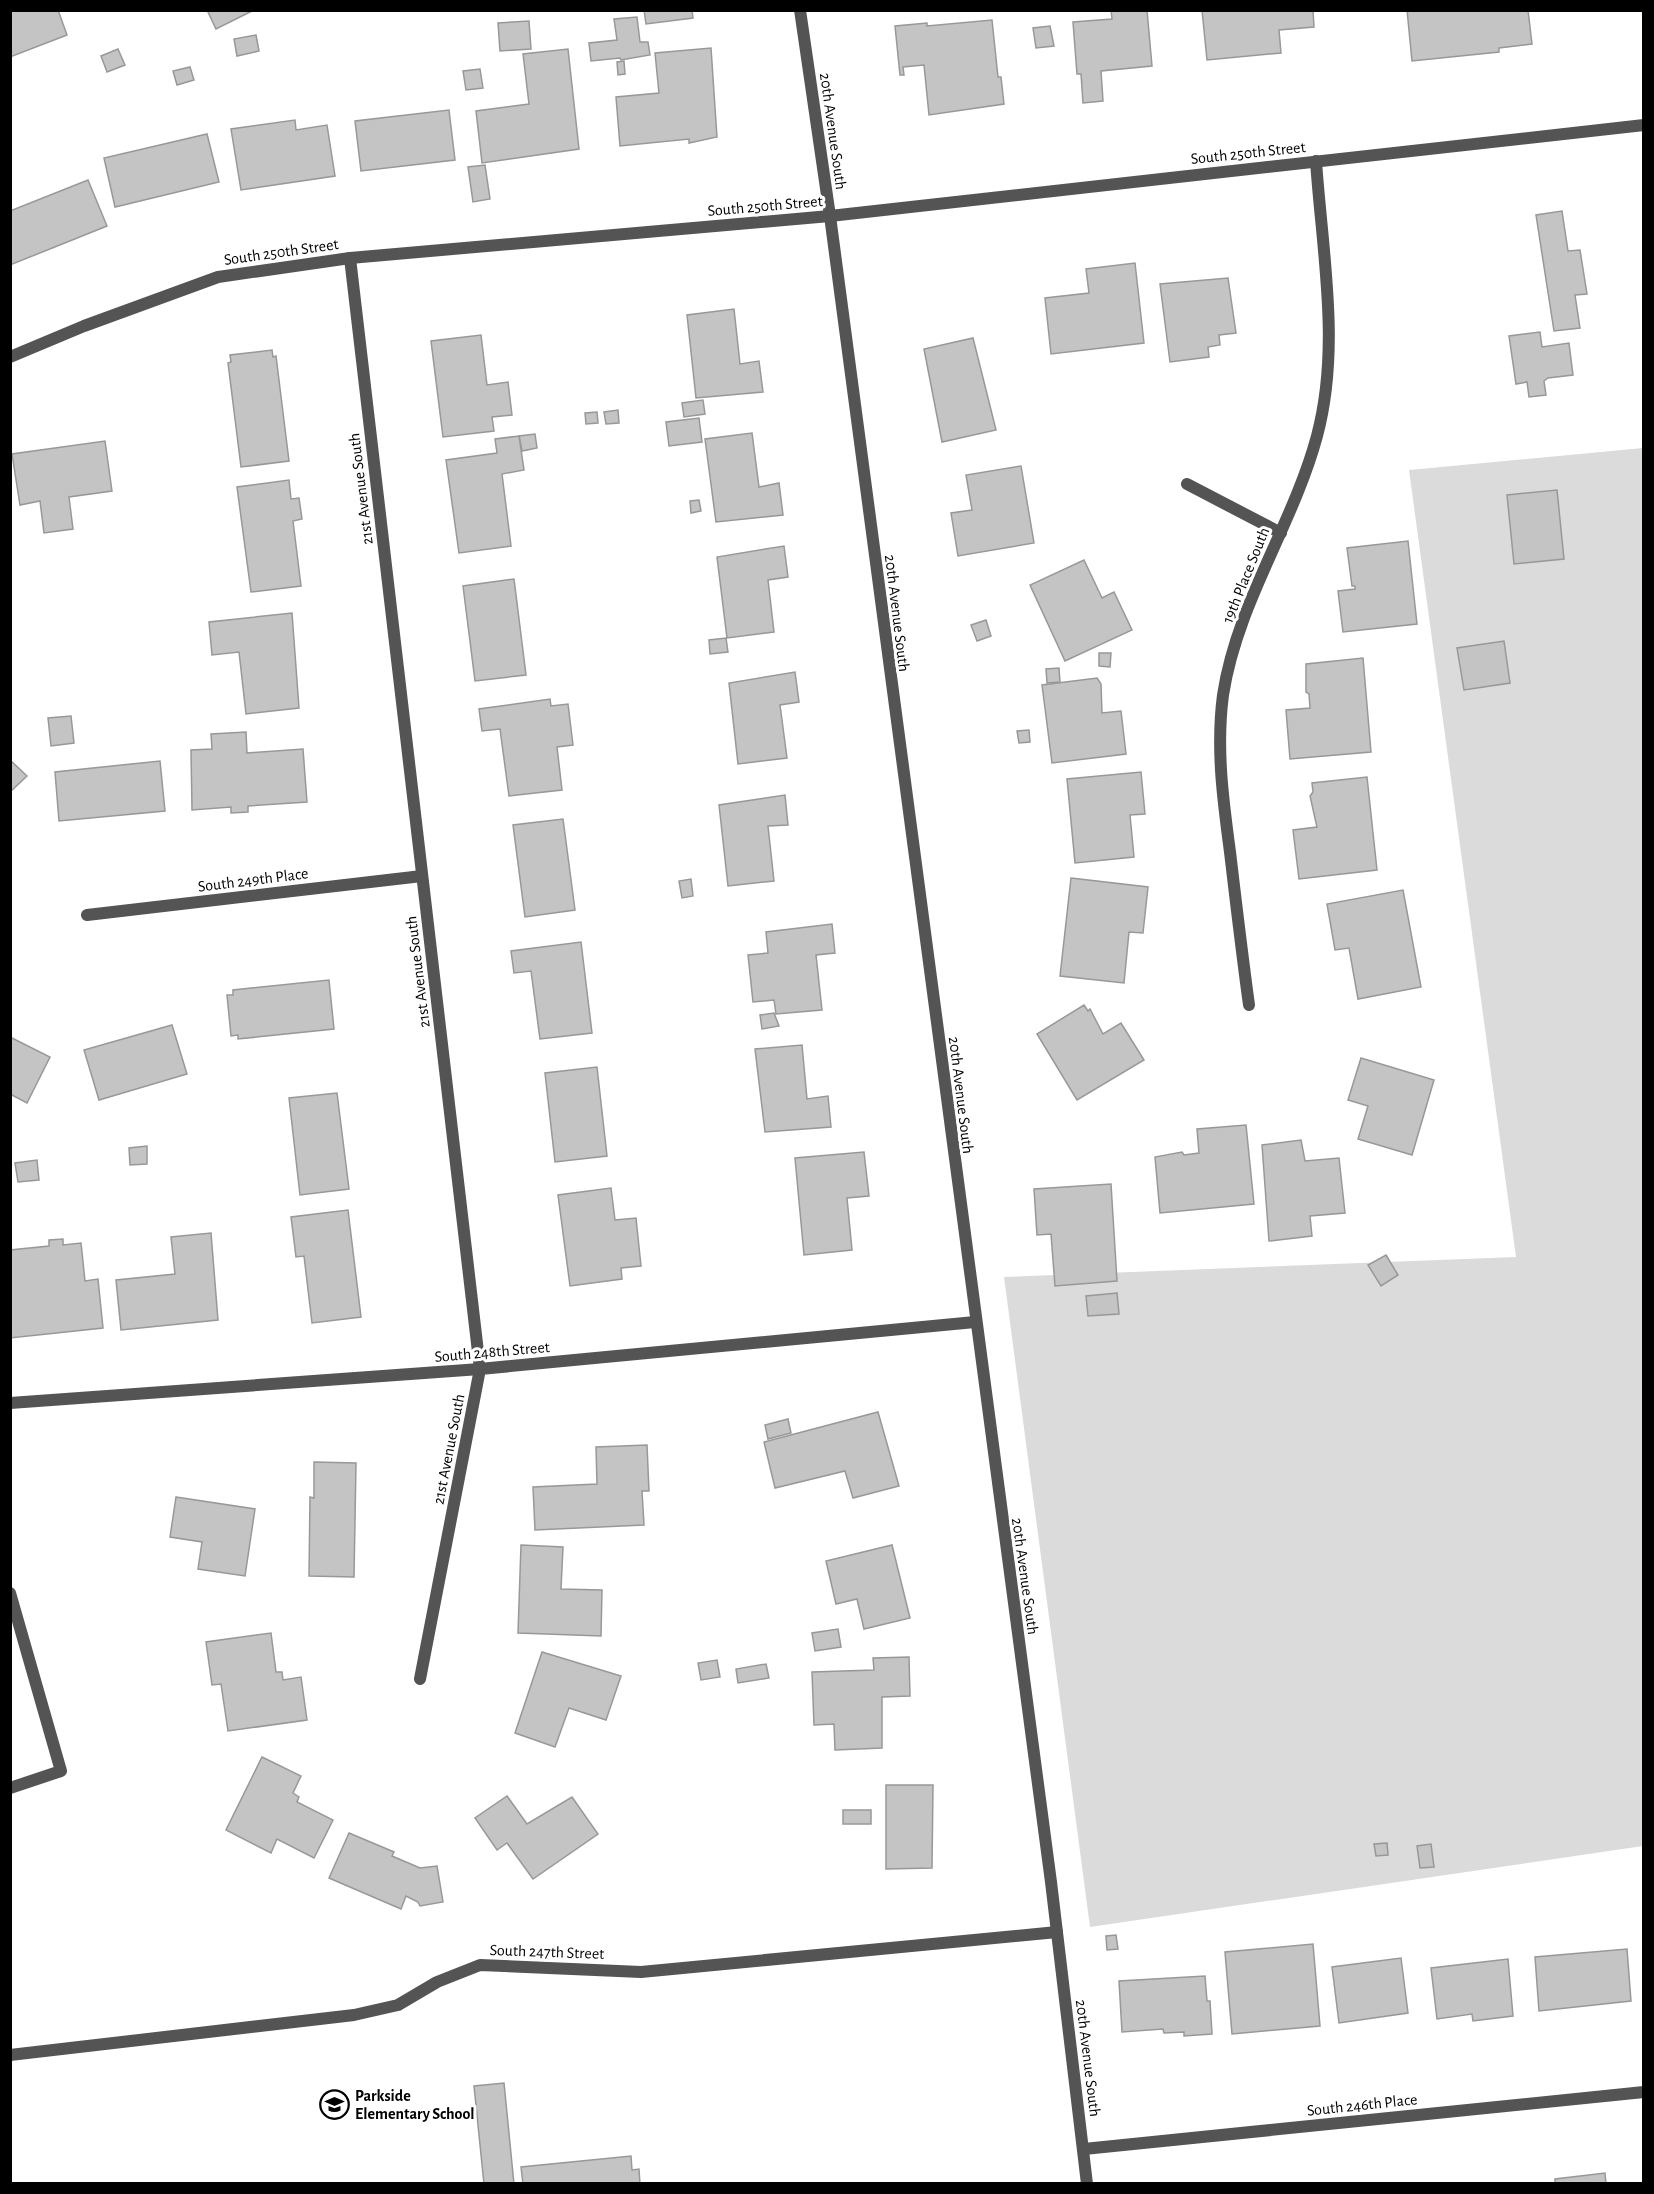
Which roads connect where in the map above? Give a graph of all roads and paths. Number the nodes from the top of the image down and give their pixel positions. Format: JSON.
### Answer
{"nodes":[{"id":1,"x":800,"y":10,"type":"edge"},
{"id":2,"x":1644,"y":125,"type":"edge"},
{"id":3,"x":1316,"y":161,"type":"junction"},
{"id":4,"x":830,"y":216,"type":"junction"},
{"id":5,"x":350,"y":258,"type":"junction"},
{"id":6,"x":10,"y":357,"type":"edge"},
{"id":7,"x":1187,"y":484,"type":"dead end"},
{"id":8,"x":1281,"y":532,"type":"junction"},
{"id":9,"x":422,"y":876,"type":"junction"},
{"id":10,"x":87,"y":915,"type":"dead end"},
{"id":11,"x":1249,"y":1005,"type":"dead end"},
{"id":12,"x":975,"y":1322,"type":"junction"},
{"id":13,"x":480,"y":1369,"type":"junction"},
{"id":14,"x":10,"y":1403,"type":"edge"},
{"id":15,"x":10,"y":1593,"type":"edge"},
{"id":16,"x":420,"y":1679,"type":"dead end"},
{"id":17,"x":10,"y":1788,"type":"edge"},
{"id":18,"x":1057,"y":1932,"type":"junction"},
{"id":19,"x":10,"y":2055,"type":"edge"},
{"id":20,"x":1644,"y":2092,"type":"edge"},
{"id":21,"x":1084,"y":2149,"type":"junction"},
{"id":22,"x":1087,"y":2184,"type":"edge"}],
"edges":[{"from":1,"to":4,"type":"street","name":"20th Avenue South"},
{"from":2,"to":3,"type":"street","name":"South 250th Street"},
{"from":3,"to":4,"type":"street","name":"South 250th Street"},
{"from":3,"to":8,"type":"street","name":"19th Place South"},
{"from":4,"to":5,"type":"street","name":"South 250th Street"},
{"from":4,"to":12,"type":"street","name":"20th Avenue South"},
{"from":5,"to":6,"type":"street","name":"South 250th Street"},
{"from":5,"to":9,"type":"street","name":"21st Avenue South"},
{"from":7,"to":8,"type":"street"},
{"from":8,"to":11,"type":"street","name":"19th Place South"},
{"from":9,"to":10,"type":"street","name":"South 249th Place"},
{"from":9,"to":13,"type":"street","name":"21st Avenue South"},
{"from":12,"to":13,"type":"street","name":"South 248th Street"},
{"from":12,"to":18,"type":"street","name":"20th Avenue South"},
{"from":13,"to":14,"type":"street","name":"South 248th Street"},
{"from":13,"to":16,"type":"street","name":"21st Avenue South"},
{"from":15,"to":17,"type":"street"},
{"from":18,"to":19,"type":"street","name":"South 247th Street"},
{"from":18,"to":21,"type":"street","name":"20th Avenue South"},
{"from":20,"to":21,"type":"street","name":"South 246th Place"},
{"from":21,"to":22,"type":"street","name":"20th Avenue South"}]}
